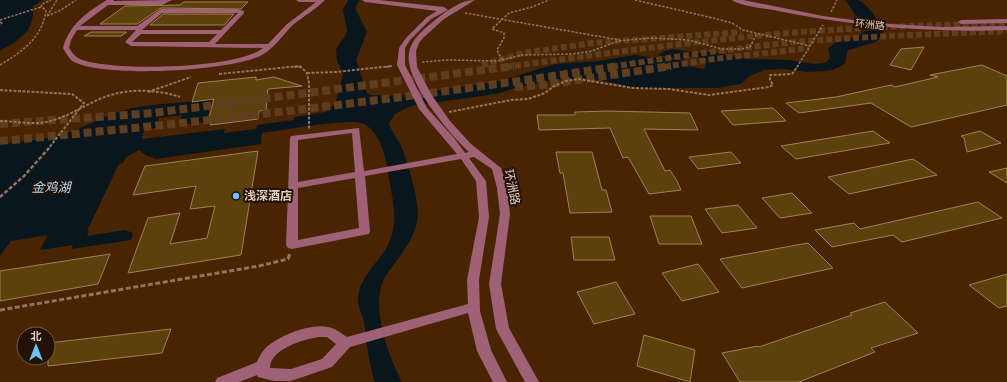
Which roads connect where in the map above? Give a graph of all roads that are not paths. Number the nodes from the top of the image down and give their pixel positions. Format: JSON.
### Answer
{"nodes":[{"id":1,"x":169,"y":0,"type":"edge"},
{"id":2,"x":299,"y":0,"type":"edge"},
{"id":3,"x":316,"y":0,"type":"edge"},
{"id":4,"x":322,"y":0,"type":"edge"},
{"id":5,"x":365,"y":0,"type":"edge"},
{"id":6,"x":425,"y":0,"type":"edge"},
{"id":7,"x":460,"y":0,"type":"edge"},
{"id":8,"x":472,"y":0,"type":"edge"},
{"id":9,"x":735,"y":0,"type":"edge"},
{"id":10,"x":753,"y":0,"type":"edge"},
{"id":11,"x":109,"y":1,"type":"edge"},
{"id":12,"x":416,"y":6,"type":"junction"},
{"id":13,"x":443,"y":10,"type":"junction"},
{"id":14,"x":453,"y":11,"type":"junction"},
{"id":15,"x":829,"y":17,"type":"junction"},
{"id":16,"x":1007,"y":21,"type":"edge"},
{"id":17,"x":895,"y":24,"type":"junction"},
{"id":18,"x":75,"y":28,"type":"junction"},
{"id":19,"x":1007,"y":28,"type":"edge"},
{"id":20,"x":139,"y":30,"type":"junction"},
{"id":21,"x":223,"y":32,"type":"junction"},
{"id":22,"x":210,"y":45,"type":"junction"},
{"id":23,"x":269,"y":46,"type":"junction"},
{"id":24,"x":471,"y":155,"type":"junction"},
{"id":25,"x":361,"y":174,"type":"junction"},
{"id":26,"x":293,"y":186,"type":"junction"},
{"id":27,"x":473,"y":307,"type":"junction"},
{"id":28,"x":350,"y":342,"type":"junction"},
{"id":29,"x":261,"y":366,"type":"junction"},
{"id":30,"x":222,"y":382,"type":"edge"},
{"id":31,"x":500,"y":382,"type":"edge"},
{"id":32,"x":532,"y":382,"type":"edge"}],
"edges":[{"from":1,"to":11,"type":"street"},
{"from":2,"to":3,"type":"street"},
{"from":4,"to":23,"type":"street"},
{"from":5,"to":12,"type":"street"},
{"from":6,"to":12,"type":"street"},
{"from":7,"to":13,"type":"street"},
{"from":8,"to":14,"type":"street","name":"环洲路"},
{"from":9,"to":15,"type":"street","name":"环洲路"},
{"from":10,"to":15,"type":"street","name":"环洲路"},
{"from":11,"to":18,"type":"street"},
{"from":12,"to":13,"type":"street"},
{"from":13,"to":14,"type":"street"},
{"from":13,"to":24,"type":"street","name":"环洲路"},
{"from":14,"to":24,"type":"street","name":"环洲路"},
{"from":15,"to":17,"type":"street","name":"环洲路"},
{"from":16,"to":17,"type":"street","name":"环洲路"},
{"from":17,"to":19,"type":"street","name":"环洲路"},
{"from":18,"to":20,"type":"street"},
{"from":18,"to":23,"type":"street"},
{"from":20,"to":21,"type":"street"},
{"from":20,"to":21,"type":"street"},
{"from":20,"to":22,"type":"street"},
{"from":21,"to":22,"type":"street"},
{"from":22,"to":23,"type":"street"},
{"from":24,"to":25,"type":"street"},
{"from":24,"to":27,"type":"street","name":"环洲路"},
{"from":24,"to":32,"type":"street","name":"环洲路"},
{"from":25,"to":26,"type":"street"},
{"from":25,"to":26,"type":"street"},
{"from":25,"to":26,"type":"street"},
{"from":27,"to":28,"type":"street"},
{"from":27,"to":31,"type":"street","name":"环洲路"},
{"from":28,"to":29,"type":"street"},
{"from":28,"to":29,"type":"street"},
{"from":29,"to":30,"type":"street"}]}
